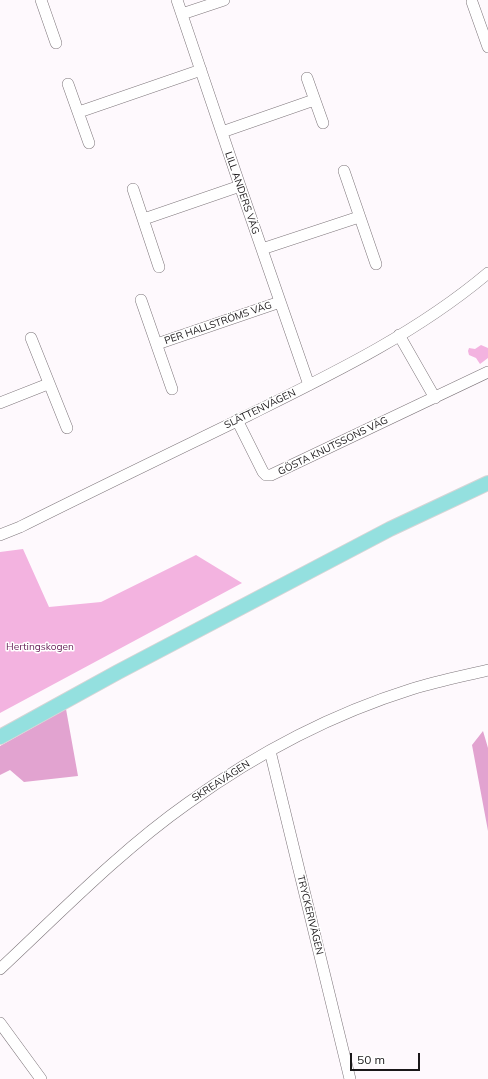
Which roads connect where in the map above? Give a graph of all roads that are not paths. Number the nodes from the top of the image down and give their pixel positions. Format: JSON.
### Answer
{"nodes":[{"id":1,"x":41,"y":0,"type":"edge"},
{"id":2,"x":177,"y":0,"type":"edge"},
{"id":3,"x":224,"y":0,"type":"edge"},
{"id":4,"x":472,"y":2,"type":"dead end"},
{"id":5,"x":182,"y":14,"type":"junction"},
{"id":6,"x":56,"y":43,"type":"dead end"},
{"id":7,"x":488,"y":44,"type":"edge"},
{"id":8,"x":201,"y":70,"type":"junction"},
{"id":9,"x":307,"y":78,"type":"dead end"},
{"id":10,"x":68,"y":84,"type":"dead end"},
{"id":11,"x":314,"y":100,"type":"junction"},
{"id":12,"x":79,"y":112,"type":"junction"},
{"id":13,"x":323,"y":123,"type":"dead end"},
{"id":14,"x":222,"y":132,"type":"junction"},
{"id":15,"x":89,"y":143,"type":"dead end"},
{"id":16,"x":344,"y":171,"type":"dead end"},
{"id":17,"x":240,"y":186,"type":"junction"},
{"id":18,"x":133,"y":189,"type":"dead end"},
{"id":19,"x":359,"y":217,"type":"junction"},
{"id":20,"x":144,"y":219,"type":"junction"},
{"id":21,"x":262,"y":249,"type":"junction"},
{"id":22,"x":376,"y":264,"type":"dead end"},
{"id":23,"x":159,"y":267,"type":"dead end"},
{"id":24,"x":488,"y":273,"type":"edge"},
{"id":25,"x":141,"y":300,"type":"dead end"},
{"id":26,"x":280,"y":302,"type":"junction"},
{"id":27,"x":399,"y":336,"type":"junction"},
{"id":28,"x":31,"y":338,"type":"dead end"},
{"id":29,"x":157,"y":344,"type":"junction"},
{"id":30,"x":488,"y":372,"type":"edge"},
{"id":31,"x":48,"y":384,"type":"junction"},
{"id":32,"x":309,"y":385,"type":"junction"},
{"id":33,"x":172,"y":389,"type":"dead end"},
{"id":34,"x":435,"y":398,"type":"junction"},
{"id":35,"x":0,"y":403,"type":"edge"},
{"id":36,"x":237,"y":420,"type":"junction"},
{"id":37,"x":67,"y":428,"type":"dead end"},
{"id":38,"x":488,"y":483,"type":"edge"},
{"id":39,"x":0,"y":535,"type":"edge"},
{"id":40,"x":488,"y":670,"type":"edge"},
{"id":41,"x":0,"y":737,"type":"edge"},
{"id":42,"x":270,"y":751,"type":"junction"},
{"id":43,"x":0,"y":969,"type":"edge"},
{"id":44,"x":0,"y":1023,"type":"edge"},
{"id":45,"x":41,"y":1079,"type":"edge"},
{"id":46,"x":350,"y":1079,"type":"edge"}],
"edges":[{"from":1,"to":6,"type":"street"},
{"from":2,"to":5,"type":"street","name":"LILL ANDERS VÄG"},
{"from":3,"to":5,"type":"street"},
{"from":4,"to":7,"type":"street"},
{"from":5,"to":8,"type":"street","name":"LILL ANDERS VÄG"},
{"from":8,"to":12,"type":"street"},
{"from":8,"to":14,"type":"street","name":"LILL ANDERS VÄG"},
{"from":9,"to":11,"type":"street"},
{"from":10,"to":12,"type":"street"},
{"from":11,"to":13,"type":"street"},
{"from":11,"to":14,"type":"street"},
{"from":12,"to":15,"type":"street"},
{"from":14,"to":17,"type":"street","name":"LILL ANDERS VÄG"},
{"from":16,"to":19,"type":"street"},
{"from":17,"to":20,"type":"street"},
{"from":17,"to":21,"type":"street","name":"LILL ANDERS VÄG"},
{"from":18,"to":20,"type":"street"},
{"from":19,"to":21,"type":"street"},
{"from":19,"to":22,"type":"street"},
{"from":20,"to":23,"type":"street"},
{"from":21,"to":26,"type":"street","name":"LILL ANDERS VÄG"},
{"from":24,"to":27,"type":"street","name":"SLÄTTENVÄGEN"},
{"from":25,"to":29,"type":"street","name":"PER HALLSTRÖMS VÄG"},
{"from":26,"to":29,"type":"street","name":"PER HALLSTRÖMS VÄG"},
{"from":26,"to":32,"type":"street","name":"LILL ANDERS VÄG"},
{"from":27,"to":32,"type":"street","name":"SLÄTTENVÄGEN"},
{"from":27,"to":34,"type":"street"},
{"from":28,"to":31,"type":"street"},
{"from":29,"to":33,"type":"street","name":"PER HALLSTRÖMS VÄG"},
{"from":30,"to":34,"type":"street","name":"GÖSTA KNUTSSONS VÄG"},
{"from":31,"to":35,"type":"street"},
{"from":31,"to":37,"type":"street"},
{"from":32,"to":36,"type":"street","name":"SLÄTTENVÄGEN"},
{"from":34,"to":36,"type":"street","name":"GÖSTA KNUTSSONS VÄG"},
{"from":36,"to":39,"type":"street","name":"SLÄTTENVÄGEN"},
{"from":38,"to":41,"type":"main road"},
{"from":40,"to":42,"type":"street","name":"SKREAVÄGEN"},
{"from":42,"to":43,"type":"street","name":"SKREAVÄGEN"},
{"from":42,"to":46,"type":"street","name":"TRYCKERIVÄGEN"},
{"from":44,"to":45,"type":"street"}]}
